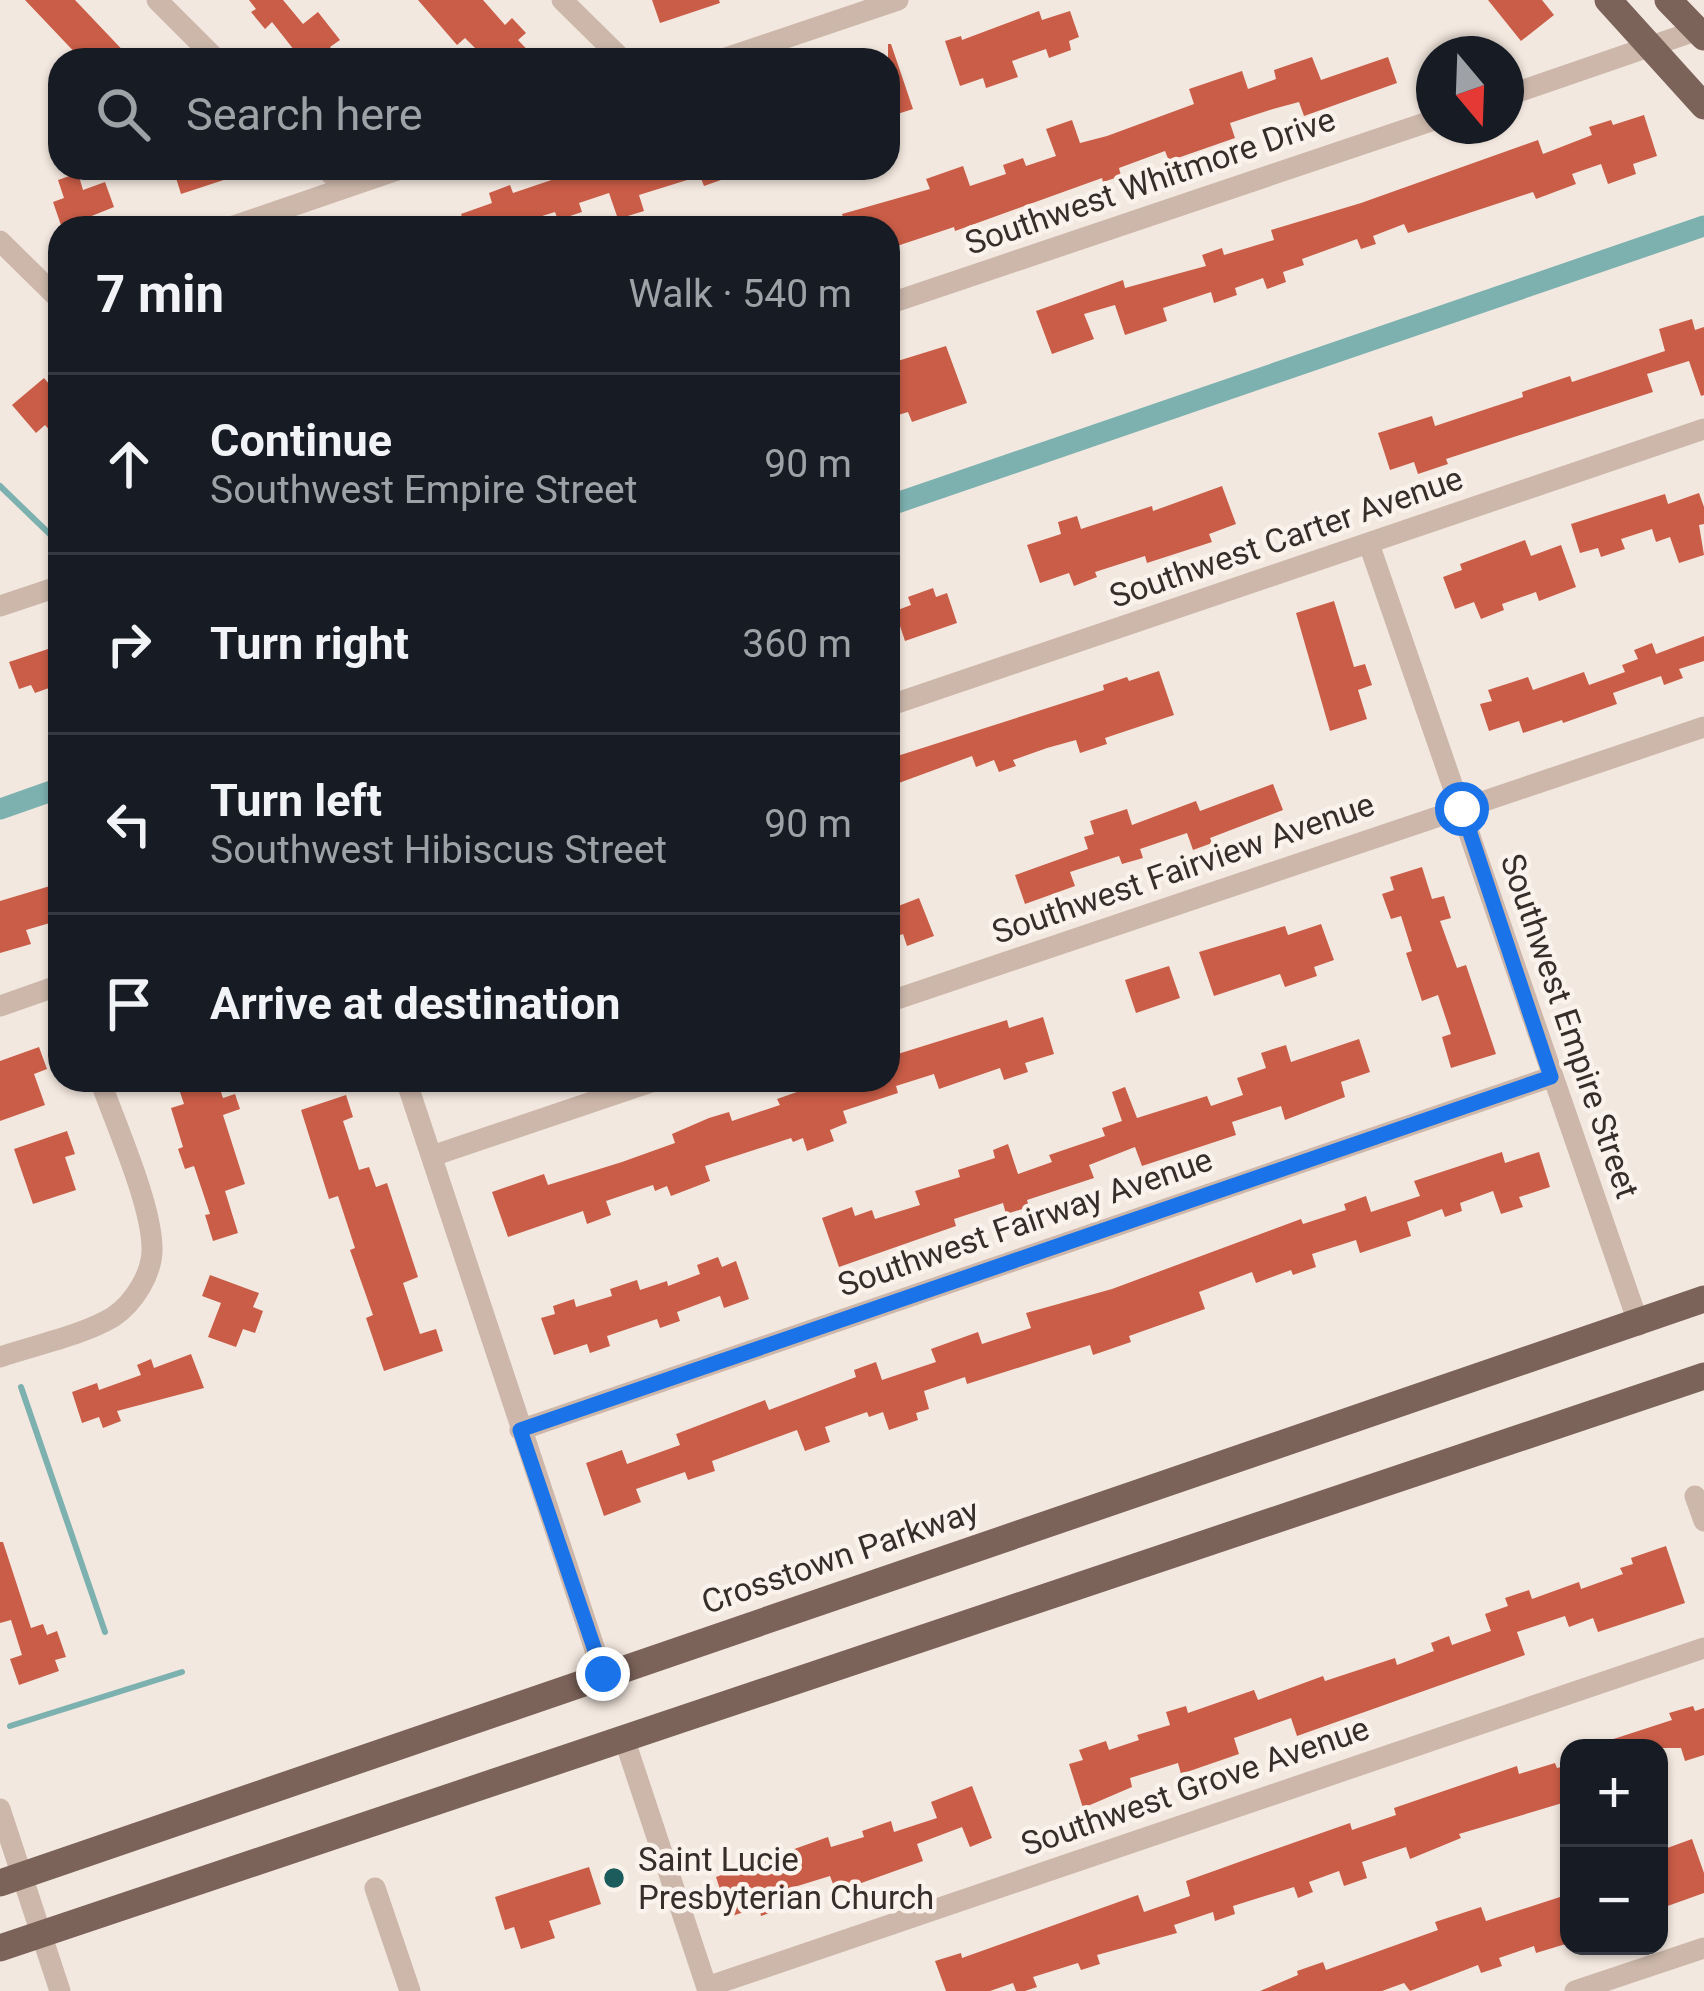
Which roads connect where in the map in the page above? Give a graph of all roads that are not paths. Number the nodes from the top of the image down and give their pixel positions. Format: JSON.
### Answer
{"nodes":[{"id":1,"x":157,"y":0,"type":"edge"},
{"id":2,"x":562,"y":0,"type":"edge"},
{"id":3,"x":898,"y":0,"type":"edge"},
{"id":4,"x":1608,"y":0,"type":"edge"},
{"id":5,"x":1668,"y":0,"type":"edge"},
{"id":6,"x":1702,"y":32,"type":"edge"},
{"id":7,"x":1652,"y":46,"type":"junction"},
{"id":8,"x":205,"y":48,"type":"edge"},
{"id":9,"x":611,"y":48,"type":"edge"},
{"id":10,"x":756,"y":48,"type":"edge"},
{"id":11,"x":1524,"y":89,"type":"edge"},
{"id":12,"x":1704,"y":106,"type":"edge"},
{"id":13,"x":1416,"y":126,"type":"edge"},
{"id":14,"x":337,"y":180,"type":"edge"},
{"id":15,"x":368,"y":180,"type":"edge"},
{"id":16,"x":345,"y":188,"type":"junction"},
{"id":17,"x":263,"y":216,"type":"edge"},
{"id":18,"x":0,"y":241,"type":"edge"},
{"id":19,"x":48,"y":285,"type":"edge"},
{"id":20,"x":900,"y":300,"type":"edge"},
{"id":21,"x":1704,"y":429,"type":"edge"},
{"id":22,"x":1369,"y":544,"type":"junction"},
{"id":23,"x":48,"y":590,"type":"edge"},
{"id":24,"x":0,"y":606,"type":"edge"},
{"id":25,"x":900,"y":702,"type":"edge"},
{"id":26,"x":1704,"y":727,"type":"edge"},
{"id":27,"x":1462,"y":809,"type":"junction"},
{"id":28,"x":48,"y":989,"type":"edge"},
{"id":29,"x":900,"y":998,"type":"edge"},
{"id":30,"x":0,"y":1006,"type":"edge"},
{"id":31,"x":1551,"y":1077,"type":"junction"},
{"id":32,"x":104,"y":1092,"type":"edge"},
{"id":33,"x":410,"y":1092,"type":"edge"},
{"id":34,"x":621,"y":1092,"type":"edge"},
{"id":35,"x":432,"y":1156,"type":"junction"},
{"id":36,"x":1704,"y":1299,"type":"edge"},
{"id":37,"x":1639,"y":1324,"type":"junction"},
{"id":38,"x":0,"y":1357,"type":"edge"},
{"id":39,"x":1704,"y":1376,"type":"edge"},
{"id":40,"x":520,"y":1430,"type":"junction"},
{"id":41,"x":1695,"y":1496,"type":"dead end"},
{"id":42,"x":1704,"y":1521,"type":"edge"},
{"id":43,"x":1704,"y":1648,"type":"edge"},
{"id":44,"x":603,"y":1674,"type":"junction"},
{"id":45,"x":625,"y":1741,"type":"junction"},
{"id":46,"x":0,"y":1809,"type":"edge"},
{"id":47,"x":11,"y":1879,"type":"edge"},
{"id":48,"x":375,"y":1888,"type":"dead end"},
{"id":49,"x":42,"y":1934,"type":"junction"},
{"id":50,"x":0,"y":1948,"type":"edge"},
{"id":51,"x":1704,"y":1948,"type":"edge"},
{"id":52,"x":707,"y":1989,"type":"edge"},
{"id":53,"x":60,"y":1991,"type":"edge"},
{"id":54,"x":410,"y":1991,"type":"edge"},
{"id":55,"x":1575,"y":1991,"type":"edge"}],
"edges":[{"from":1,"to":8,"type":"street"},
{"from":2,"to":9,"type":"street"},
{"from":3,"to":10,"type":"street"},
{"from":4,"to":7,"type":"main road"},
{"from":5,"to":6,"type":"main road"},
{"from":6,"to":7,"type":"street"},
{"from":7,"to":11,"type":"street"},
{"from":7,"to":12,"type":"main road"},
{"from":13,"to":20,"type":"street","name":"Southwest Whitmore Drive"},
{"from":14,"to":16,"type":"street"},
{"from":15,"to":16,"type":"street"},
{"from":16,"to":17,"type":"street"},
{"from":18,"to":19,"type":"street"},
{"from":21,"to":22,"type":"street","name":"Southwest Carter Avenue"},
{"from":22,"to":25,"type":"street","name":"Southwest Carter Avenue"},
{"from":22,"to":27,"type":"street","name":"Southwest Empire Street"},
{"from":23,"to":24,"type":"street"},
{"from":26,"to":27,"type":"street","name":"Southwest Fairview Avenue"},
{"from":27,"to":29,"type":"street","name":"Southwest Fairview Avenue"},
{"from":27,"to":31,"type":"street","name":"Southwest Empire Street"},
{"from":28,"to":30,"type":"street"},
{"from":31,"to":37,"type":"street","name":"Southwest Empire Street"},
{"from":31,"to":40,"type":"street","name":"Southwest Fairway Avenue"},
{"from":32,"to":38,"type":"street"},
{"from":33,"to":35,"type":"street"},
{"from":34,"to":35,"type":"street"},
{"from":35,"to":40,"type":"street"},
{"from":36,"to":37,"type":"main road","name":"Crosstown Parkway"},
{"from":37,"to":44,"type":"main road","name":"Crosstown Parkway"},
{"from":39,"to":45,"type":"main road"},
{"from":40,"to":44,"type":"street"},
{"from":41,"to":42,"type":"street"},
{"from":43,"to":52,"type":"street","name":"Southwest Grove Avenue"},
{"from":44,"to":47,"type":"main road","name":"Crosstown Parkway"},
{"from":45,"to":49,"type":"main road"},
{"from":45,"to":52,"type":"street"},
{"from":46,"to":47,"type":"street"},
{"from":47,"to":49,"type":"street"},
{"from":48,"to":54,"type":"street"},
{"from":49,"to":50,"type":"main road"},
{"from":49,"to":53,"type":"street"},
{"from":51,"to":55,"type":"street"}]}
